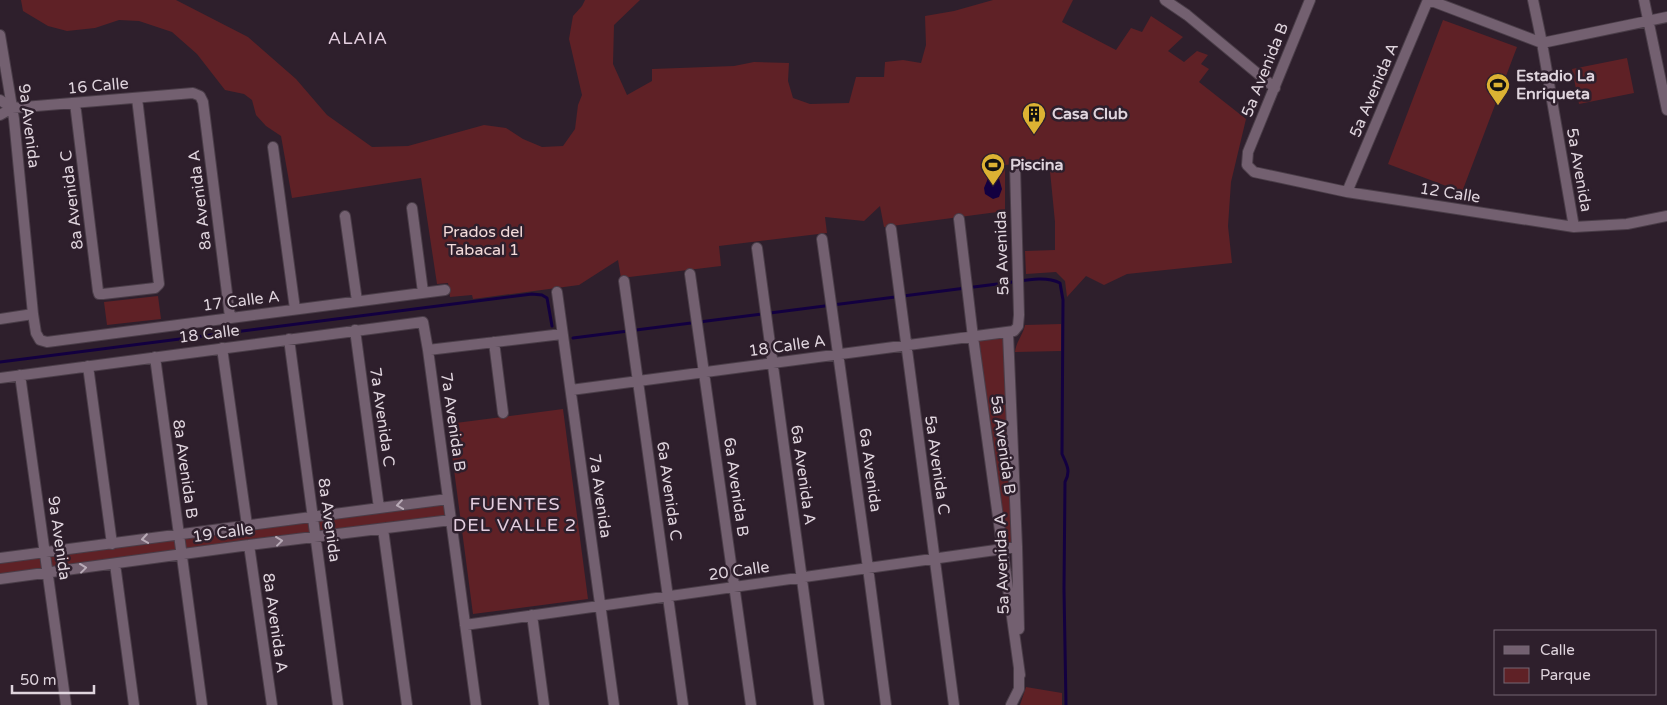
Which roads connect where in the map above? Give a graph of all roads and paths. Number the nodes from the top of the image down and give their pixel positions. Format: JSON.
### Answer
{"nodes":[{"id":1,"x":1166,"y":0,"type":"edge"},
{"id":2,"x":1310,"y":0,"type":"edge"},
{"id":3,"x":1429,"y":0,"type":"edge"},
{"id":4,"x":1533,"y":0,"type":"edge"},
{"id":5,"x":1644,"y":0,"type":"edge"},
{"id":6,"x":1667,"y":17,"type":"edge"},
{"id":7,"x":1648,"y":20,"type":"junction"},
{"id":8,"x":0,"y":35,"type":"edge"},
{"id":9,"x":1542,"y":43,"type":"junction"},
{"id":10,"x":1275,"y":88,"type":"junction"},
{"id":11,"x":186,"y":94,"type":"joint"},
{"id":12,"x":137,"y":98,"type":"junction"},
{"id":13,"x":0,"y":100,"type":"edge"},
{"id":14,"x":75,"y":103,"type":"junction"},
{"id":15,"x":12,"y":108,"type":"junction"},
{"id":16,"x":1667,"y":110,"type":"edge"},
{"id":17,"x":0,"y":115,"type":"edge"},
{"id":18,"x":273,"y":147,"type":"dead end"},
{"id":19,"x":1248,"y":152,"type":"joint"},
{"id":20,"x":1015,"y":166,"type":"dead end"},
{"id":21,"x":1348,"y":192,"type":"junction"},
{"id":22,"x":412,"y":208,"type":"dead end"},
{"id":23,"x":345,"y":216,"type":"dead end"},
{"id":24,"x":1667,"y":216,"type":"edge"},
{"id":25,"x":959,"y":219,"type":"dead end"},
{"id":26,"x":1574,"y":227,"type":"junction"},
{"id":27,"x":891,"y":229,"type":"dead end"},
{"id":28,"x":822,"y":239,"type":"dead end"},
{"id":29,"x":757,"y":248,"type":"dead end"},
{"id":30,"x":690,"y":274,"type":"dead end"},
{"id":31,"x":624,"y":282,"type":"dead end"},
{"id":32,"x":445,"y":290,"type":"dead end"},
{"id":33,"x":423,"y":292,"type":"junction"},
{"id":34,"x":557,"y":292,"type":"dead end"},
{"id":35,"x":357,"y":301,"type":"junction"},
{"id":36,"x":295,"y":309,"type":"junction"},
{"id":37,"x":33,"y":314,"type":"junction"},
{"id":38,"x":230,"y":317,"type":"junction"},
{"id":39,"x":0,"y":319,"type":"edge"},
{"id":40,"x":423,"y":322,"type":"joint"},
{"id":41,"x":355,"y":330,"type":"junction"},
{"id":42,"x":1008,"y":333,"type":"junction"},
{"id":43,"x":562,"y":334,"type":"junction"},
{"id":44,"x":973,"y":337,"type":"junction"},
{"id":45,"x":289,"y":339,"type":"junction"},
{"id":46,"x":40,"y":340,"type":"joint"},
{"id":47,"x":494,"y":342,"type":"junction"},
{"id":48,"x":905,"y":346,"type":"junction"},
{"id":49,"x":222,"y":348,"type":"junction"},
{"id":50,"x":428,"y":350,"type":"junction"},
{"id":51,"x":838,"y":355,"type":"junction"},
{"id":52,"x":155,"y":356,"type":"junction"},
{"id":53,"x":772,"y":364,"type":"junction"},
{"id":54,"x":88,"y":366,"type":"junction"},
{"id":55,"x":705,"y":372,"type":"junction"},
{"id":56,"x":20,"y":375,"type":"junction"},
{"id":57,"x":0,"y":378,"type":"edge"},
{"id":58,"x":638,"y":381,"type":"junction"},
{"id":59,"x":570,"y":390,"type":"junction"},
{"id":60,"x":503,"y":413,"type":"dead end"},
{"id":61,"x":448,"y":499,"type":"junction"},
{"id":62,"x":380,"y":508,"type":"junction"},
{"id":63,"x":313,"y":516,"type":"junction"},
{"id":64,"x":451,"y":520,"type":"junction"},
{"id":65,"x":247,"y":524,"type":"junction"},
{"id":66,"x":383,"y":529,"type":"junction"},
{"id":67,"x":179,"y":534,"type":"junction"},
{"id":68,"x":316,"y":536,"type":"junction"},
{"id":69,"x":112,"y":544,"type":"junction"},
{"id":70,"x":249,"y":545,"type":"junction"},
{"id":71,"x":1017,"y":547,"type":"junction"},
{"id":72,"x":1002,"y":549,"type":"junction"},
{"id":73,"x":46,"y":552,"type":"junction"},
{"id":74,"x":182,"y":554,"type":"junction"},
{"id":75,"x":0,"y":558,"type":"edge"},
{"id":76,"x":934,"y":559,"type":"junction"},
{"id":77,"x":114,"y":564,"type":"junction"},
{"id":78,"x":868,"y":568,"type":"junction"},
{"id":79,"x":48,"y":572,"type":"junction"},
{"id":80,"x":802,"y":578,"type":"junction"},
{"id":81,"x":0,"y":579,"type":"edge"},
{"id":82,"x":734,"y":587,"type":"junction"},
{"id":83,"x":668,"y":596,"type":"junction"},
{"id":84,"x":599,"y":606,"type":"junction"},
{"id":85,"x":532,"y":615,"type":"junction"},
{"id":86,"x":465,"y":625,"type":"junction"},
{"id":87,"x":1020,"y":675,"type":"junction"},
{"id":88,"x":66,"y":705,"type":"edge"},
{"id":89,"x":134,"y":705,"type":"edge"},
{"id":90,"x":202,"y":705,"type":"edge"},
{"id":91,"x":272,"y":705,"type":"edge"},
{"id":92,"x":338,"y":705,"type":"edge"},
{"id":93,"x":407,"y":705,"type":"edge"},
{"id":94,"x":476,"y":705,"type":"edge"},
{"id":95,"x":544,"y":705,"type":"edge"},
{"id":96,"x":614,"y":705,"type":"edge"},
{"id":97,"x":683,"y":705,"type":"edge"},
{"id":98,"x":751,"y":705,"type":"edge"},
{"id":99,"x":819,"y":705,"type":"edge"},
{"id":100,"x":886,"y":705,"type":"edge"},
{"id":101,"x":954,"y":705,"type":"edge"},
{"id":102,"x":1011,"y":705,"type":"edge"}],
"edges":[{"from":1,"to":10,"type":"street"},
{"from":2,"to":10,"type":"street","name":"5a Avenida B"},
{"from":3,"to":9,"type":"street"},
{"from":3,"to":21,"type":"street","name":"5a Avenida A"},
{"from":4,"to":9,"type":"street","name":"5a Avenida"},
{"from":5,"to":7,"type":"street"},
{"from":6,"to":7,"type":"street"},
{"from":7,"to":9,"type":"street"},
{"from":7,"to":16,"type":"street"},
{"from":8,"to":15,"type":"street","name":"9a Avenida"},
{"from":9,"to":26,"type":"street","name":"5a Avenida"},
{"from":10,"to":19,"type":"street","name":"5a Avenida B"},
{"from":11,"to":12,"type":"street","name":"16 Calle"},
{"from":11,"to":38,"type":"street","name":"8a Avenida A"},
{"from":12,"to":14,"type":"street","name":"16 Calle"},
{"from":12,"to":14,"type":"street","name":"8a Avenida C"},
{"from":13,"to":15,"type":"street"},
{"from":14,"to":15,"type":"street","name":"16 Calle"},
{"from":15,"to":17,"type":"street","name":"16 Calle"},
{"from":15,"to":37,"type":"street","name":"9a Avenida"},
{"from":18,"to":36,"type":"street"},
{"from":19,"to":21,"type":"street","name":"12 Calle"},
{"from":20,"to":42,"type":"street","name":"5a Avenida"},
{"from":21,"to":26,"type":"street","name":"12 Calle"},
{"from":22,"to":33,"type":"street"},
{"from":23,"to":35,"type":"street"},
{"from":24,"to":26,"type":"street","name":"12 Calle"},
{"from":25,"to":44,"type":"street","name":"5a Avenida B"},
{"from":27,"to":48,"type":"street","name":"5a Avenida C"},
{"from":28,"to":51,"type":"street","name":"6a Avenida"},
{"from":29,"to":53,"type":"street","name":"6a Avenida A"},
{"from":30,"to":55,"type":"street","name":"6a Avenida B"},
{"from":31,"to":58,"type":"street","name":"6a Avenida C"},
{"from":32,"to":33,"type":"street","name":"17 Calle A"},
{"from":33,"to":35,"type":"street","name":"17 Calle A"},
{"from":34,"to":43,"type":"street","name":"7a Avenida"},
{"from":35,"to":36,"type":"street","name":"17 Calle A"},
{"from":36,"to":38,"type":"street","name":"17 Calle A"},
{"from":37,"to":39,"type":"street"},
{"from":37,"to":46,"type":"street","name":"9a Avenida"},
{"from":38,"to":46,"type":"street","name":"17 Calle A"},
{"from":40,"to":41,"type":"street","name":"18 Calle"},
{"from":40,"to":50,"type":"street","name":"7a Avenida B"},
{"from":41,"to":45,"type":"street","name":"18 Calle"},
{"from":41,"to":62,"type":"street","name":"7a Avenida C"},
{"from":42,"to":44,"type":"street","name":"18 Calle A"},
{"from":42,"to":71,"type":"street","name":"5a Avenida A"},
{"from":43,"to":47,"type":"street"},
{"from":43,"to":59,"type":"street","name":"7a Avenida"},
{"from":44,"to":48,"type":"street","name":"18 Calle A"},
{"from":44,"to":72,"type":"street","name":"5a Avenida B"},
{"from":45,"to":49,"type":"street","name":"18 Calle"},
{"from":45,"to":63,"type":"street","name":"8a Avenida"},
{"from":47,"to":50,"type":"street"},
{"from":47,"to":60,"type":"street"},
{"from":48,"to":51,"type":"street","name":"18 Calle A"},
{"from":48,"to":76,"type":"street","name":"5a Avenida C"},
{"from":49,"to":52,"type":"street","name":"18 Calle"},
{"from":49,"to":65,"type":"street"},
{"from":50,"to":61,"type":"street","name":"7a Avenida B"},
{"from":51,"to":53,"type":"street","name":"18 Calle A"},
{"from":51,"to":78,"type":"street","name":"6a Avenida"},
{"from":52,"to":54,"type":"street","name":"18 Calle"},
{"from":52,"to":67,"type":"street","name":"8a Avenida B"},
{"from":53,"to":55,"type":"street","name":"18 Calle A"},
{"from":53,"to":80,"type":"street","name":"6a Avenida A"},
{"from":54,"to":56,"type":"street","name":"18 Calle"},
{"from":54,"to":69,"type":"street"},
{"from":55,"to":58,"type":"street","name":"18 Calle A"},
{"from":55,"to":82,"type":"street","name":"6a Avenida B"},
{"from":56,"to":57,"type":"street","name":"18 Calle"},
{"from":56,"to":73,"type":"street","name":"9a Avenida"},
{"from":58,"to":59,"type":"street","name":"18 Calle A"},
{"from":58,"to":83,"type":"street","name":"6a Avenida C"},
{"from":59,"to":84,"type":"street","name":"7a Avenida"},
{"from":61,"to":62,"type":"street","name":"19 Calle","one_way":true},
{"from":61,"to":64,"type":"street","name":"7a Avenida B"},
{"from":62,"to":63,"type":"street","name":"19 Calle"},
{"from":63,"to":65,"type":"street","name":"19 Calle"},
{"from":63,"to":68,"type":"street","name":"8a Avenida"},
{"from":64,"to":66,"type":"street","name":"19 Calle"},
{"from":64,"to":86,"type":"street","name":"7a Avenida B"},
{"from":65,"to":67,"type":"street","name":"19 Calle"},
{"from":66,"to":68,"type":"street","name":"19 Calle"},
{"from":66,"to":93,"type":"street"},
{"from":67,"to":69,"type":"street","name":"19 Calle","one_way":true},
{"from":67,"to":74,"type":"street","name":"8a Avenida B"},
{"from":70,"to":68,"type":"street","name":"19 Calle","one_way":true},
{"from":68,"to":92,"type":"street","name":"8a Avenida"},
{"from":69,"to":73,"type":"street","name":"19 Calle"},
{"from":70,"to":74,"type":"street","name":"19 Calle"},
{"from":70,"to":91,"type":"street","name":"8a Avenida A"},
{"from":71,"to":72,"type":"street","name":"20 Calle"},
{"from":71,"to":87,"type":"street","name":"5a Avenida A"},
{"from":72,"to":76,"type":"street","name":"20 Calle"},
{"from":72,"to":87,"type":"street","name":"5a Avenida B"},
{"from":73,"to":75,"type":"street","name":"19 Calle"},
{"from":73,"to":79,"type":"street","name":"9a Avenida"},
{"from":74,"to":77,"type":"street","name":"19 Calle"},
{"from":74,"to":90,"type":"street","name":"8a Avenida B"},
{"from":76,"to":78,"type":"street","name":"20 Calle"},
{"from":76,"to":101,"type":"street","name":"5a Avenida C"},
{"from":79,"to":77,"type":"street","name":"19 Calle","one_way":true},
{"from":77,"to":89,"type":"street"},
{"from":78,"to":80,"type":"street","name":"20 Calle"},
{"from":78,"to":100,"type":"street","name":"6a Avenida"},
{"from":79,"to":81,"type":"street","name":"19 Calle"},
{"from":79,"to":88,"type":"street","name":"9a Avenida"},
{"from":80,"to":82,"type":"street","name":"20 Calle"},
{"from":80,"to":99,"type":"street","name":"6a Avenida A"},
{"from":82,"to":83,"type":"street","name":"20 Calle"},
{"from":82,"to":98,"type":"street","name":"6a Avenida B"},
{"from":83,"to":84,"type":"street","name":"20 Calle"},
{"from":83,"to":97,"type":"street","name":"6a Avenida C"},
{"from":84,"to":85,"type":"street","name":"20 Calle"},
{"from":84,"to":96,"type":"street","name":"7a Avenida"},
{"from":85,"to":86,"type":"street","name":"20 Calle"},
{"from":85,"to":95,"type":"street"},
{"from":86,"to":94,"type":"street","name":"7a Avenida B"},
{"from":87,"to":102,"type":"street"}]}
